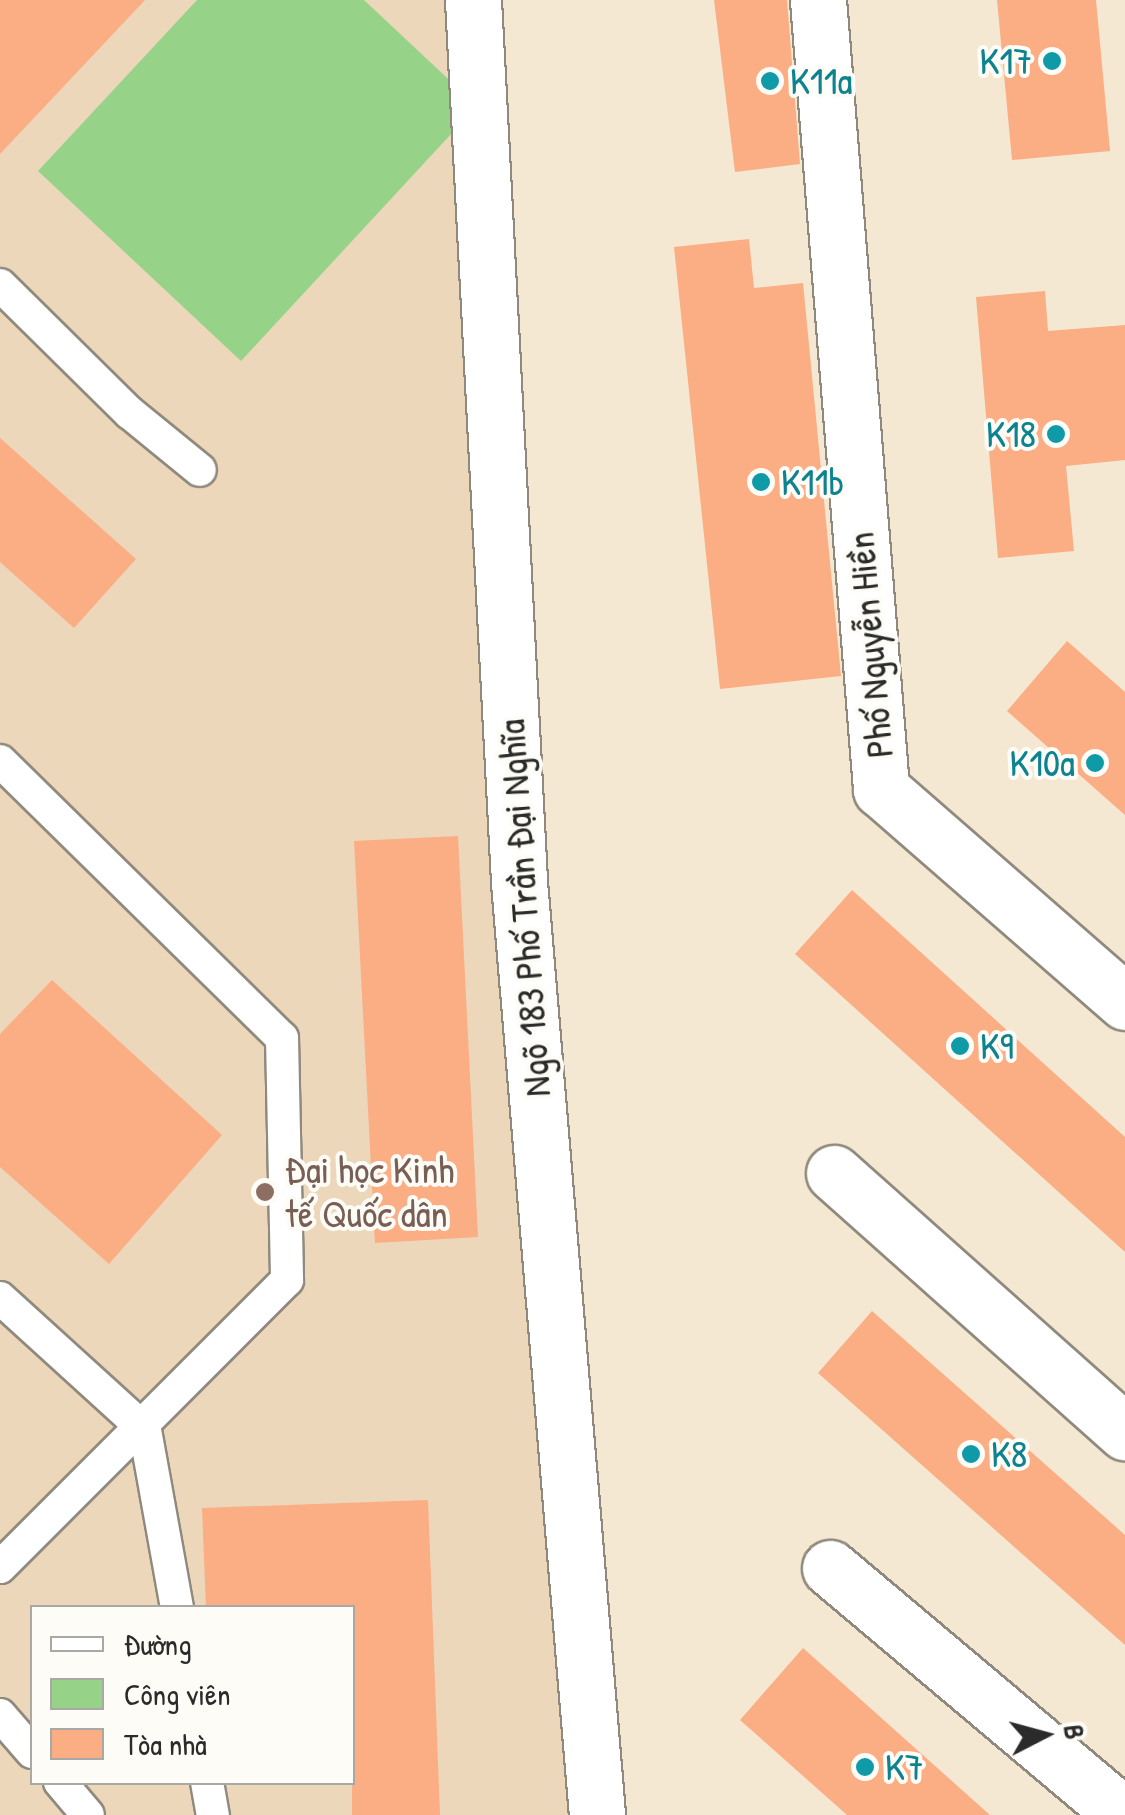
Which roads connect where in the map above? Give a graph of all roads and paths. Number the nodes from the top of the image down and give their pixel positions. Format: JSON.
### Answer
{"nodes":[{"id":1,"x":473,"y":0,"type":"edge"},
{"id":2,"x":818,"y":0,"type":"edge"},
{"id":3,"x":0,"y":285,"type":"edge"},
{"id":4,"x":200,"y":470,"type":"dead end"},
{"id":5,"x":0,"y":761,"type":"edge"},
{"id":6,"x":1125,"y":1002,"type":"edge"},
{"id":7,"x":834,"y":1173,"type":"dead end"},
{"id":8,"x":0,"y":1298,"type":"edge"},
{"id":9,"x":145,"y":1430,"type":"junction"},
{"id":10,"x":1125,"y":1432,"type":"edge"},
{"id":11,"x":0,"y":1567,"type":"edge"},
{"id":12,"x":830,"y":1568,"type":"dead end"},
{"id":13,"x":176,"y":1605,"type":"edge"},
{"id":14,"x":0,"y":1715,"type":"edge"},
{"id":15,"x":30,"y":1750,"type":"edge"},
{"id":16,"x":63,"y":1785,"type":"edge"},
{"id":17,"x":208,"y":1785,"type":"edge"},
{"id":18,"x":88,"y":1815,"type":"edge"},
{"id":19,"x":213,"y":1815,"type":"edge"},
{"id":20,"x":597,"y":1815,"type":"edge"},
{"id":21,"x":1123,"y":1815,"type":"edge"}],
"edges":[{"from":1,"to":20,"type":"street","name":"Ngõ 183 Phố Trần Đại Nghĩa"},
{"from":2,"to":6,"type":"street","name":"Phố Nguyễn Hiền"},
{"from":3,"to":4,"type":"lane"},
{"from":5,"to":9,"type":"lane"},
{"from":7,"to":10,"type":"street"},
{"from":8,"to":9,"type":"lane"},
{"from":9,"to":11,"type":"lane"},
{"from":9,"to":13,"type":"lane"},
{"from":12,"to":21,"type":"street"},
{"from":14,"to":15,"type":"lane"},
{"from":16,"to":18,"type":"lane"},
{"from":17,"to":19,"type":"lane"}]}
